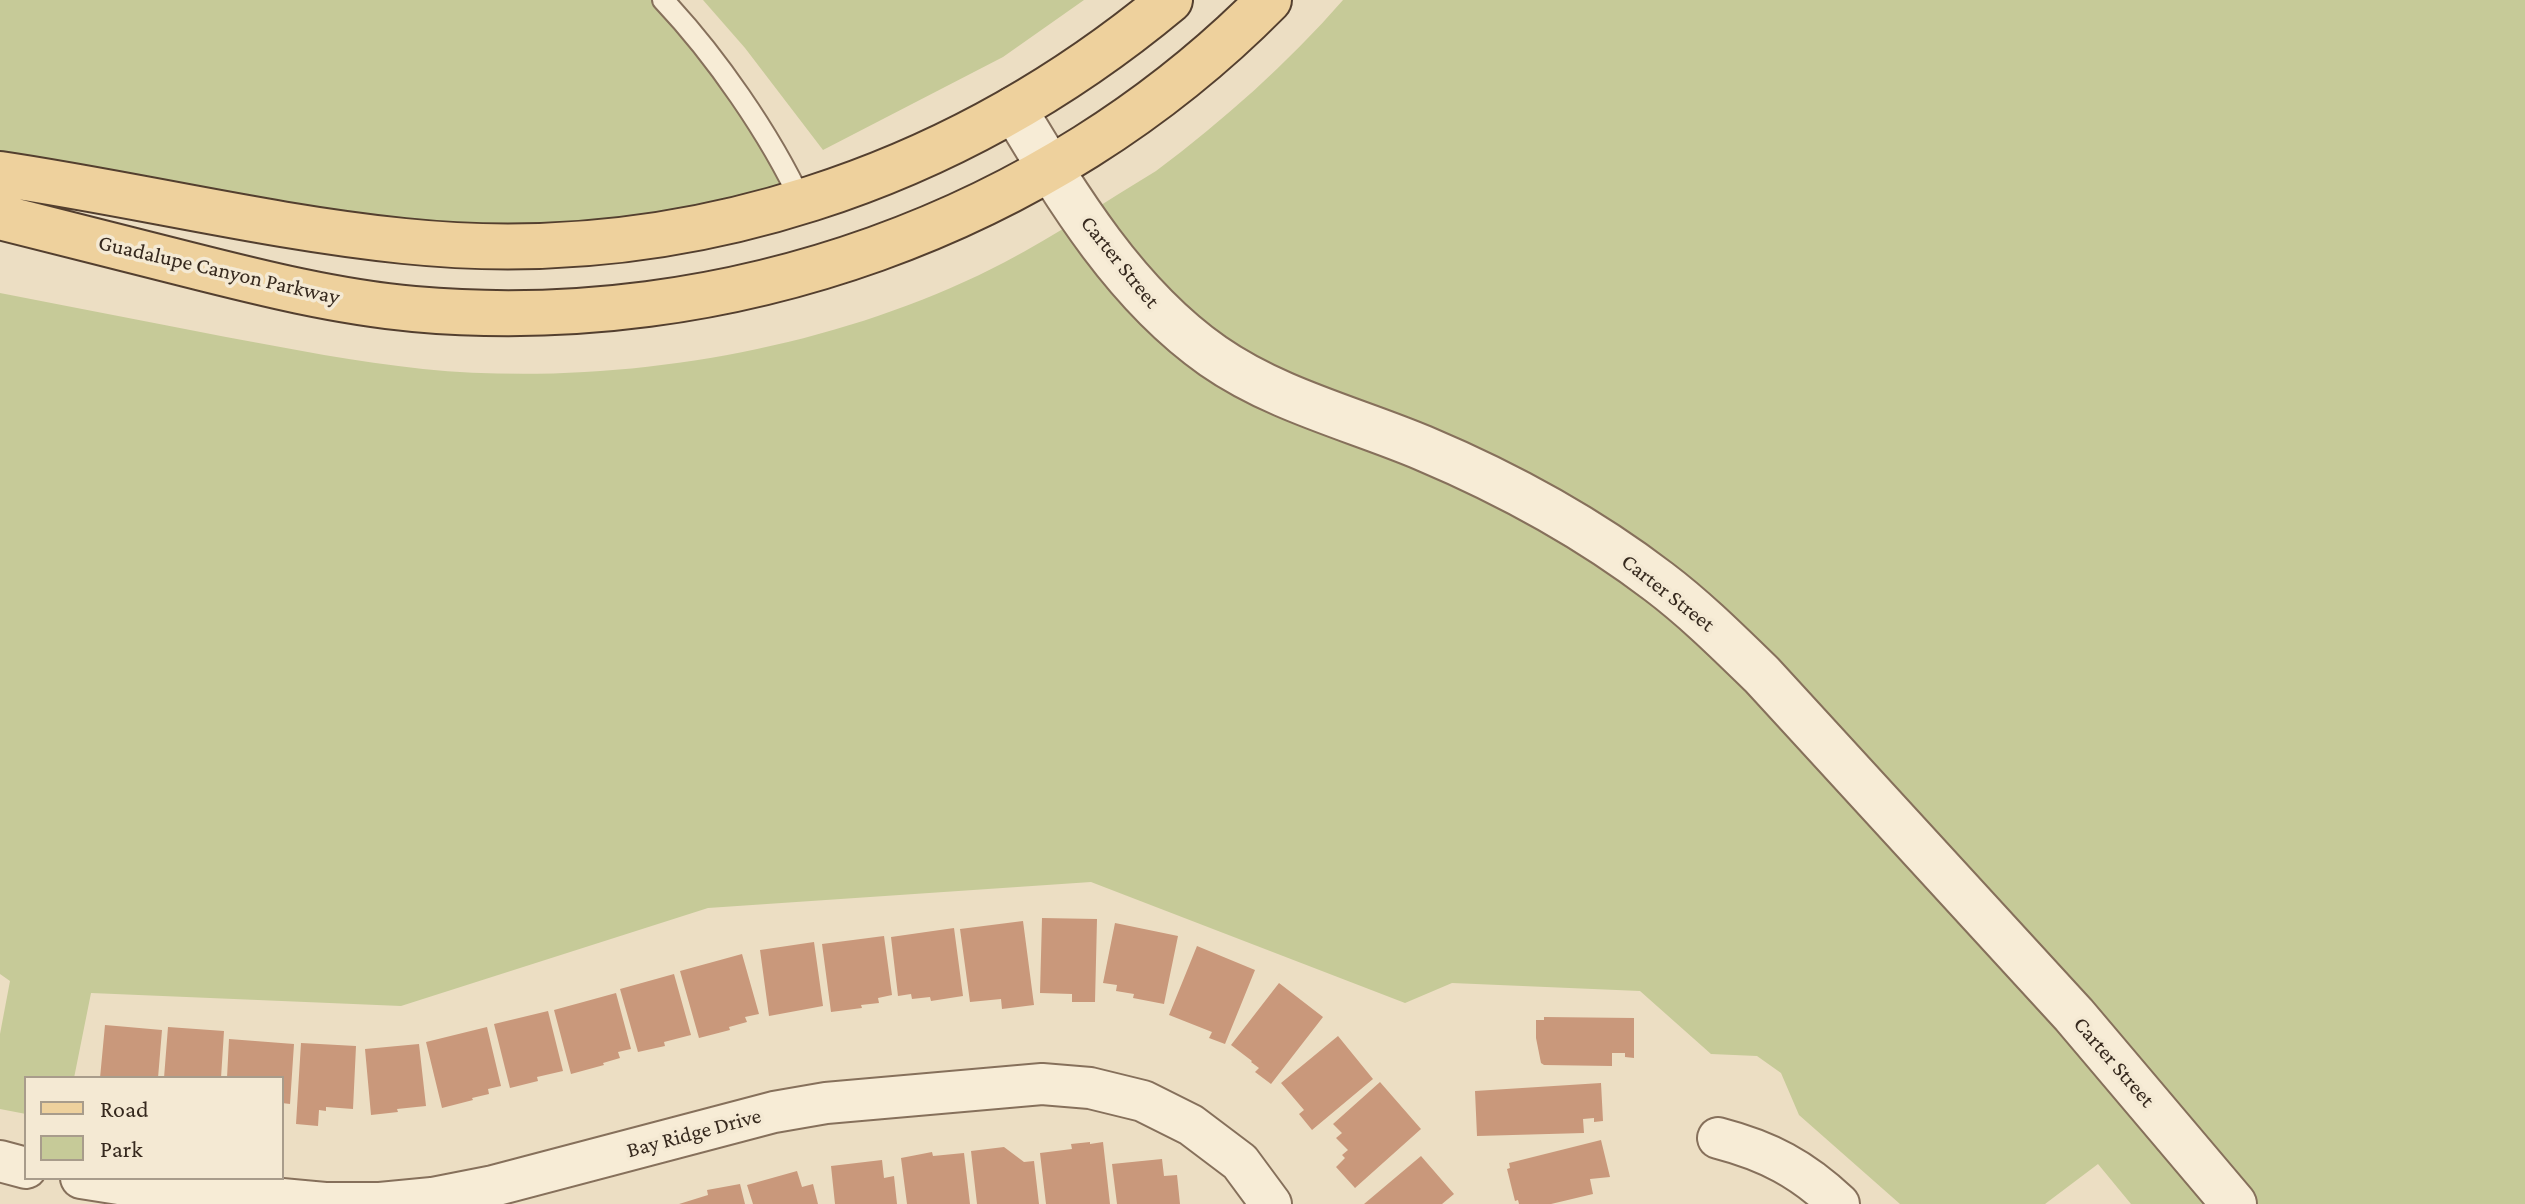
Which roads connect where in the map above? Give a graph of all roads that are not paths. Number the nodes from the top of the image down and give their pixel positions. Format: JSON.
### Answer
{"nodes":[{"id":1,"x":663,"y":0,"type":"edge"},
{"id":2,"x":1170,"y":0,"type":"edge"},
{"id":3,"x":1269,"y":0,"type":"edge"},
{"id":4,"x":1014,"y":109,"type":"junction"},
{"id":5,"x":1050,"y":170,"type":"junction"},
{"id":6,"x":0,"y":174,"type":"edge"},
{"id":7,"x":802,"y":203,"type":"junction"},
{"id":8,"x":0,"y":217,"type":"edge"},
{"id":9,"x":1718,"y":1138,"type":"dead end"},
{"id":10,"x":0,"y":1161,"type":"edge"},
{"id":11,"x":24,"y":1167,"type":"edge"},
{"id":12,"x":94,"y":1180,"type":"edge"},
{"id":13,"x":1271,"y":1204,"type":"edge"},
{"id":14,"x":1839,"y":1204,"type":"edge"},
{"id":15,"x":2234,"y":1204,"type":"edge"}],
"edges":[{"from":1,"to":7,"type":"lane"},
{"from":2,"to":4,"type":"main road"},
{"from":3,"to":5,"type":"main road","name":"Guadalupe Canyon Parkway"},
{"from":4,"to":5,"type":"street","name":"Carter Street"},
{"from":4,"to":7,"type":"main road"},
{"from":5,"to":8,"type":"main road","name":"Guadalupe Canyon Parkway"},
{"from":5,"to":15,"type":"street","name":"Carter Street"},
{"from":6,"to":7,"type":"main road"},
{"from":9,"to":14,"type":"street"},
{"from":10,"to":11,"type":"street"},
{"from":12,"to":13,"type":"street","name":"Bay Ridge Drive"}]}
